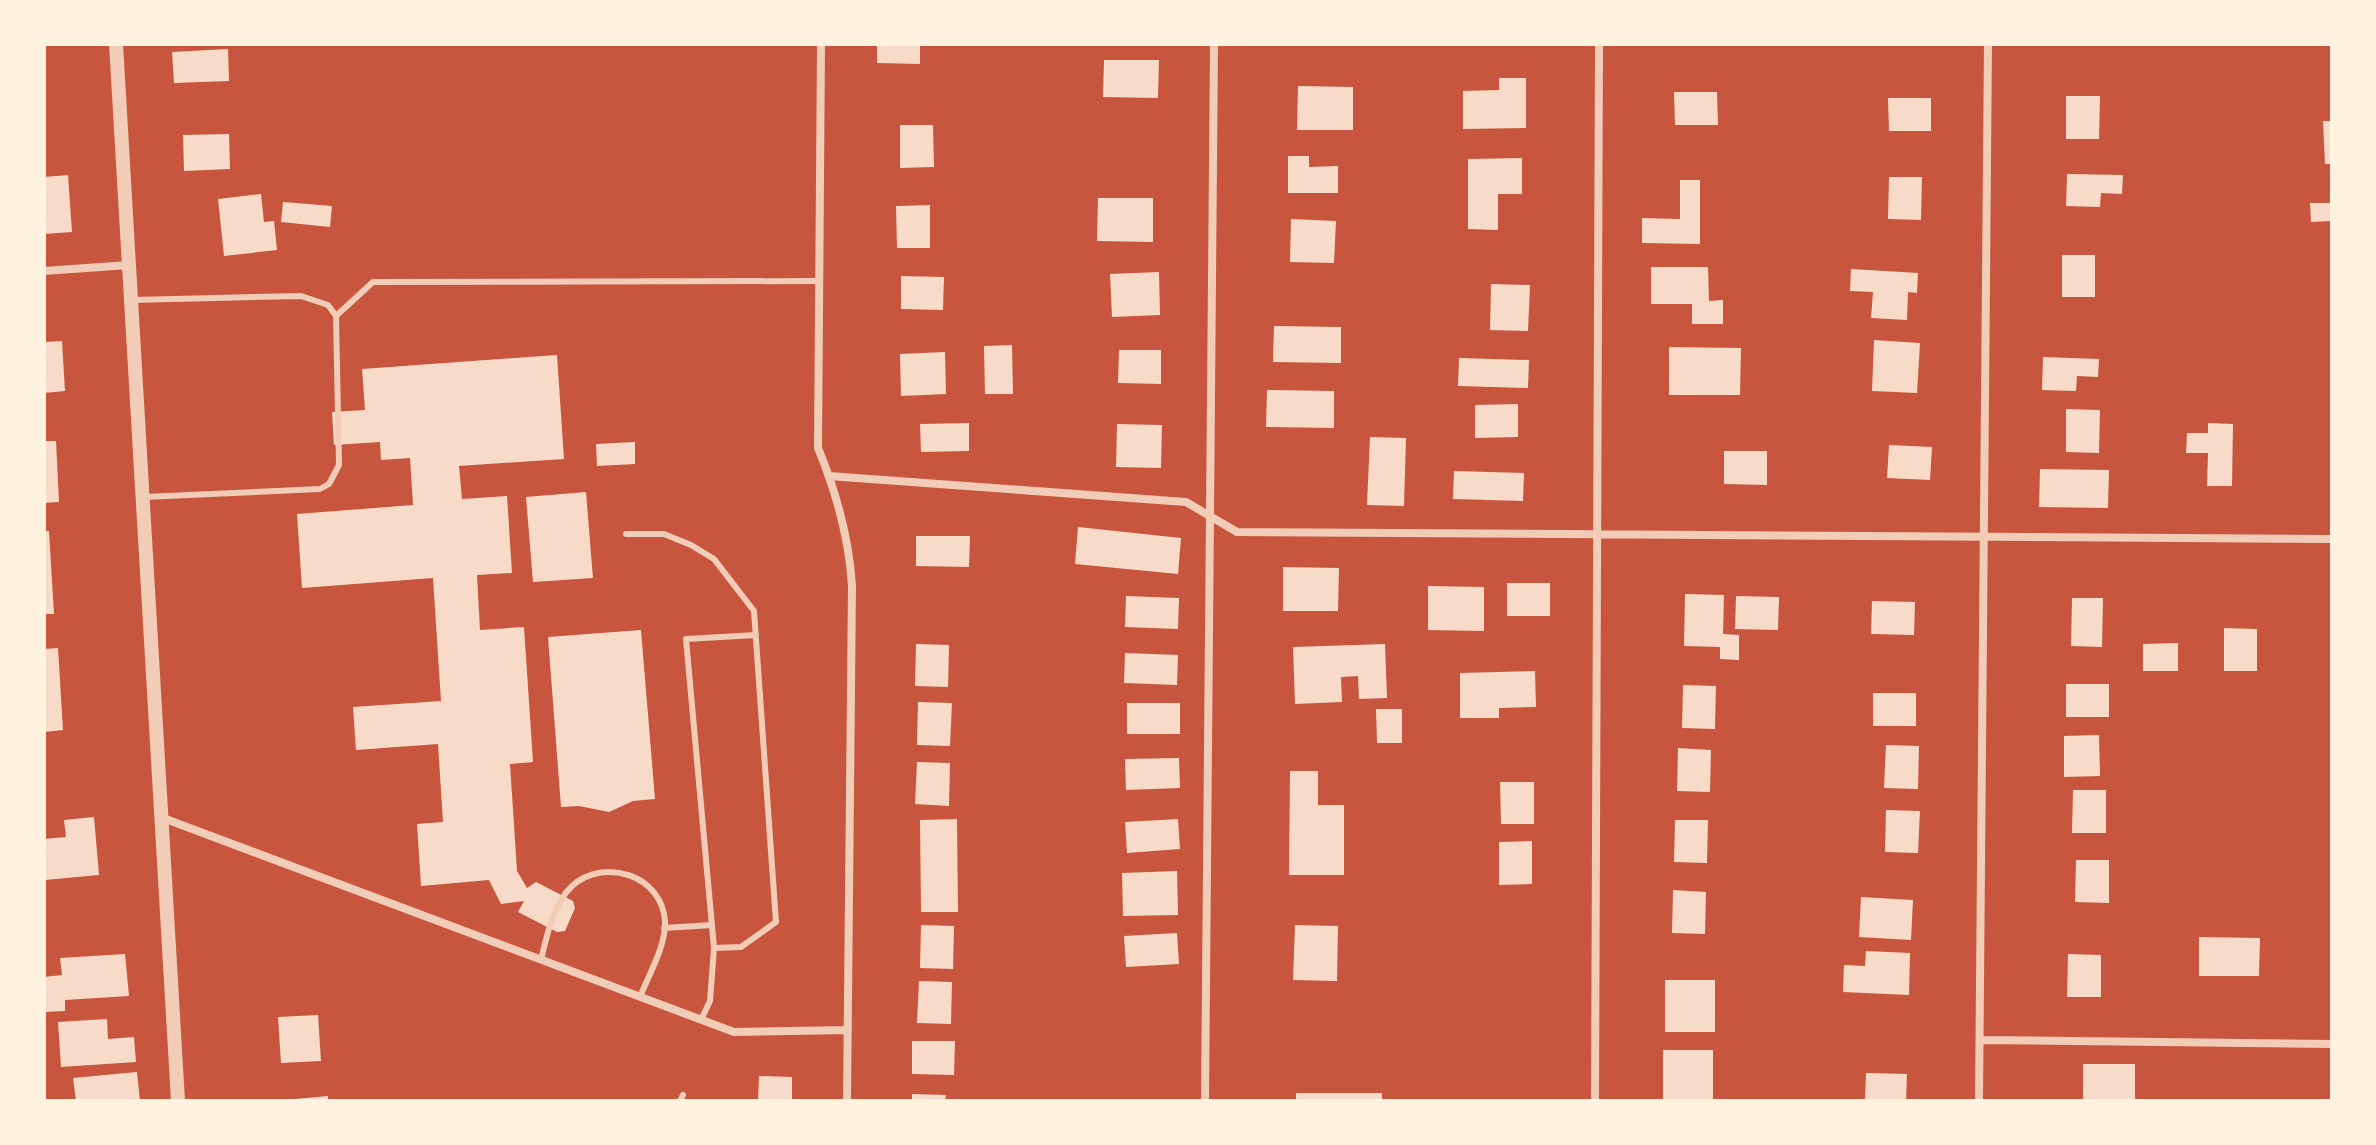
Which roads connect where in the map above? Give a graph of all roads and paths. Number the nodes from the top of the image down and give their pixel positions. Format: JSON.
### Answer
{"nodes":[{"id":1,"x":116,"y":44,"type":"edge"},
{"id":2,"x":821,"y":44,"type":"edge"},
{"id":3,"x":1214,"y":44,"type":"edge"},
{"id":4,"x":1599,"y":44,"type":"edge"},
{"id":5,"x":1988,"y":44,"type":"edge"},
{"id":6,"x":129,"y":265,"type":"junction"},
{"id":7,"x":44,"y":271,"type":"edge"},
{"id":8,"x":819,"y":281,"type":"junction"},
{"id":9,"x":132,"y":300,"type":"junction"},
{"id":10,"x":336,"y":316,"type":"junction"},
{"id":11,"x":829,"y":476,"type":"junction"},
{"id":12,"x":144,"y":497,"type":"junction"},
{"id":13,"x":1211,"y":515,"type":"junction"},
{"id":14,"x":1596,"y":532,"type":"junction"},
{"id":15,"x":626,"y":534,"type":"dead end"},
{"id":16,"x":1984,"y":536,"type":"junction"},
{"id":17,"x":2332,"y":539,"type":"edge"},
{"id":18,"x":756,"y":635,"type":"junction"},
{"id":19,"x":163,"y":818,"type":"junction"},
{"id":20,"x":712,"y":925,"type":"junction"},
{"id":21,"x":664,"y":928,"type":"junction"},
{"id":22,"x":714,"y":948,"type":"junction"},
{"id":23,"x":541,"y":960,"type":"junction"},
{"id":24,"x":640,"y":997,"type":"junction"},
{"id":25,"x":701,"y":1020,"type":"junction"},
{"id":26,"x":848,"y":1030,"type":"junction"},
{"id":27,"x":1980,"y":1040,"type":"junction"},
{"id":28,"x":2332,"y":1044,"type":"edge"},
{"id":29,"x":178,"y":1101,"type":"edge"},
{"id":30,"x":847,"y":1101,"type":"edge"},
{"id":31,"x":1205,"y":1101,"type":"edge"},
{"id":32,"x":1595,"y":1101,"type":"edge"},
{"id":33,"x":1979,"y":1101,"type":"edge"}],
"edges":[{"from":1,"to":6,"type":"street"},
{"from":2,"to":8,"type":"street"},
{"from":3,"to":13,"type":"street"},
{"from":4,"to":14,"type":"street"},
{"from":5,"to":16,"type":"street"},
{"from":6,"to":7,"type":"street"},
{"from":6,"to":9,"type":"street"},
{"from":8,"to":10,"type":"lane"},
{"from":8,"to":11,"type":"street"},
{"from":9,"to":10,"type":"lane"},
{"from":9,"to":12,"type":"street"},
{"from":10,"to":12,"type":"lane"},
{"from":11,"to":13,"type":"street"},
{"from":11,"to":26,"type":"street"},
{"from":12,"to":19,"type":"street"},
{"from":13,"to":14,"type":"street"},
{"from":13,"to":31,"type":"street"},
{"from":14,"to":16,"type":"street"},
{"from":14,"to":32,"type":"street"},
{"from":15,"to":18,"type":"lane"},
{"from":16,"to":17,"type":"street"},
{"from":16,"to":27,"type":"street"},
{"from":18,"to":20,"type":"lane"},
{"from":18,"to":22,"type":"lane"},
{"from":19,"to":23,"type":"street"},
{"from":19,"to":29,"type":"street"},
{"from":20,"to":21,"type":"lane"},
{"from":20,"to":22,"type":"lane"},
{"from":21,"to":23,"type":"lane"},
{"from":21,"to":24,"type":"lane"},
{"from":22,"to":25,"type":"lane"},
{"from":23,"to":24,"type":"street"},
{"from":24,"to":25,"type":"street"},
{"from":25,"to":26,"type":"street"},
{"from":26,"to":30,"type":"street"},
{"from":27,"to":28,"type":"street"},
{"from":27,"to":33,"type":"street"}]}
